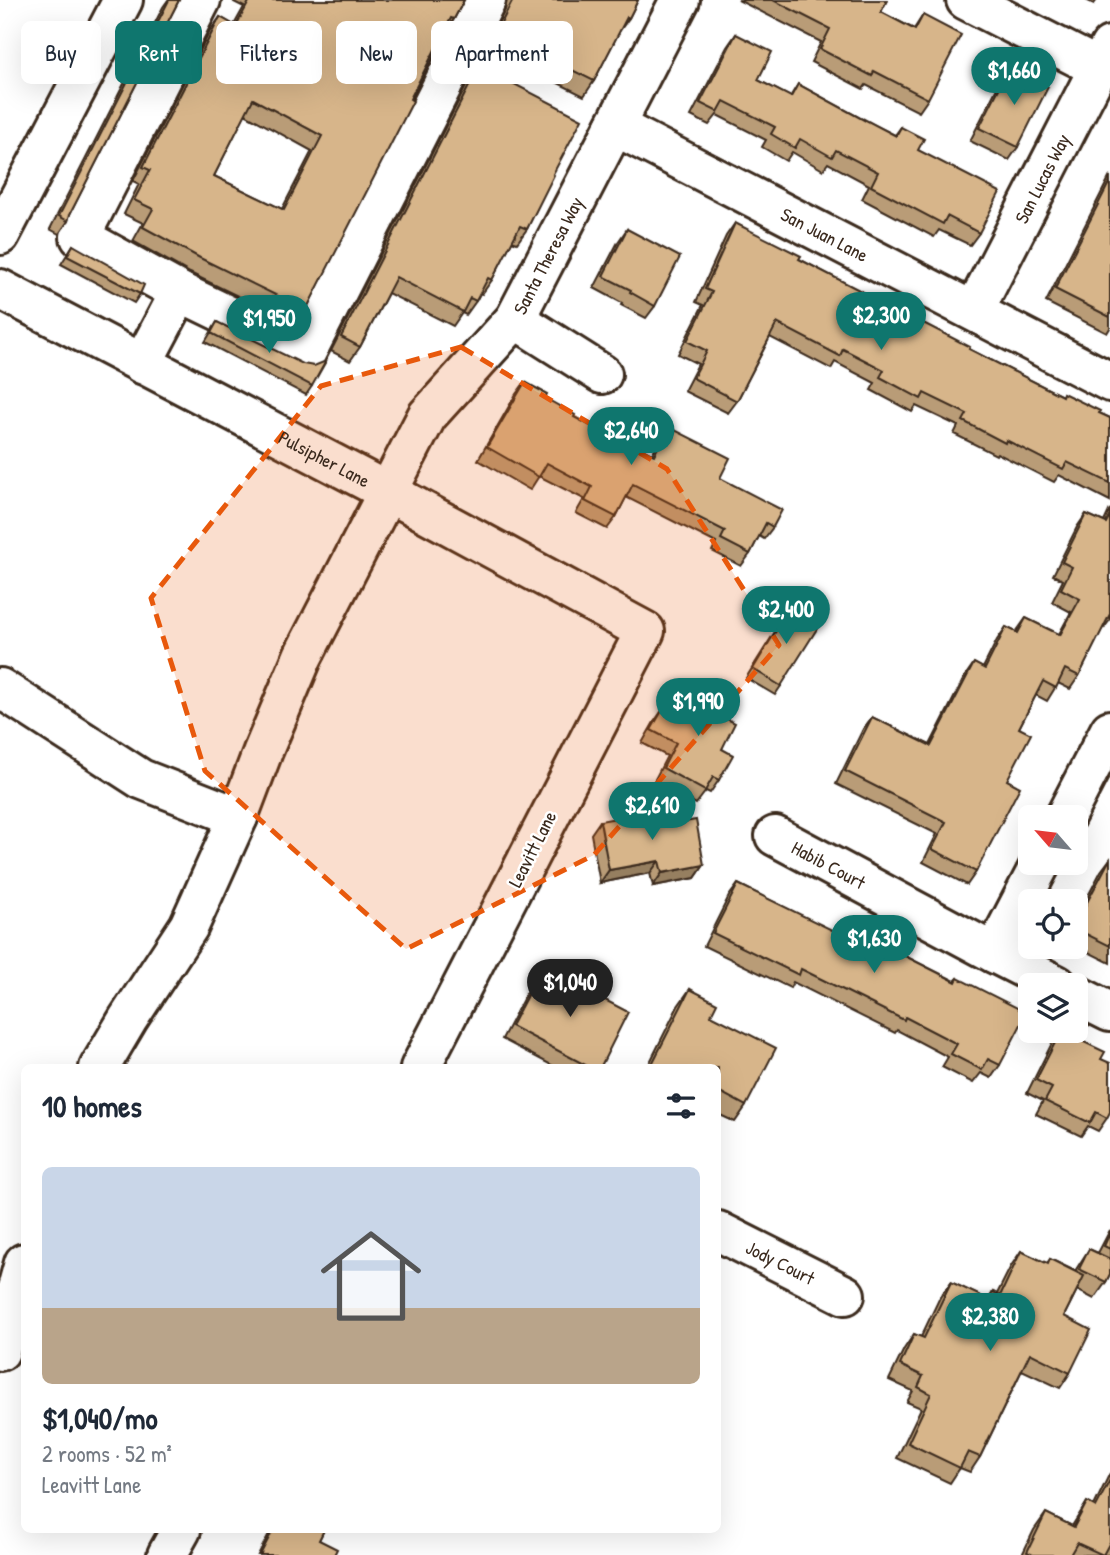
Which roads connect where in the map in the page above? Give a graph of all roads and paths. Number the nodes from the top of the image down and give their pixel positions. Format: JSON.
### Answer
{"nodes":[{"id":1,"x":122,"y":0,"type":"edge"},
{"id":2,"x":201,"y":0,"type":"edge"},
{"id":3,"x":486,"y":0,"type":"edge"},
{"id":4,"x":680,"y":0,"type":"edge"},
{"id":5,"x":966,"y":0,"type":"edge"},
{"id":6,"x":1104,"y":57,"type":"edge"},
{"id":7,"x":615,"y":126,"type":"junction"},
{"id":8,"x":0,"y":235,"type":"edge"},
{"id":9,"x":0,"y":289,"type":"edge"},
{"id":10,"x":180,"y":292,"type":"junction"},
{"id":11,"x":974,"y":311,"type":"junction"},
{"id":12,"x":515,"y":319,"type":"junction"},
{"id":13,"x":142,"y":363,"type":"junction"},
{"id":14,"x":602,"y":374,"type":"dead end"},
{"id":15,"x":1110,"y":382,"type":"edge"},
{"id":16,"x":388,"y":492,"type":"junction"},
{"id":17,"x":645,"y":631,"type":"joint"},
{"id":18,"x":0,"y":688,"type":"edge"},
{"id":19,"x":1110,"y":730,"type":"edge"},
{"id":20,"x":1071,"y":805,"type":"edge"},
{"id":21,"x":239,"y":817,"type":"junction"},
{"id":22,"x":775,"y":836,"type":"dead end"},
{"id":23,"x":1035,"y":875,"type":"edge"},
{"id":24,"x":994,"y":953,"type":"junction"},
{"id":25,"x":1034,"y":973,"type":"edge"},
{"id":26,"x":1088,"y":1001,"type":"edge"},
{"id":27,"x":1110,"y":1012,"type":"edge"},
{"id":28,"x":101,"y":1064,"type":"edge"},
{"id":29,"x":422,"y":1064,"type":"edge"},
{"id":30,"x":721,"y":1233,"type":"edge"},
{"id":31,"x":0,"y":1259,"type":"edge"},
{"id":32,"x":21,"y":1262,"type":"edge"},
{"id":33,"x":21,"y":1274,"type":"edge"},
{"id":34,"x":845,"y":1295,"type":"dead end"},
{"id":35,"x":0,"y":1351,"type":"edge"},
{"id":36,"x":179,"y":1533,"type":"edge"},
{"id":37,"x":167,"y":1555,"type":"edge"}],
"edges":[{"from":1,"to":8,"type":"street"},
{"from":2,"to":10,"type":"street"},
{"from":3,"to":10,"type":"street"},
{"from":4,"to":7,"type":"street","name":"Santa Theresa Way"},
{"from":5,"to":6,"type":"street"},
{"from":6,"to":11,"type":"street","name":"San Lucas Way"},
{"from":7,"to":11,"type":"street","name":"San Juan Lane"},
{"from":7,"to":12,"type":"street","name":"Santa Theresa Way"},
{"from":9,"to":13,"type":"street","name":"Pulsipher Lane"},
{"from":10,"to":13,"type":"street"},
{"from":11,"to":15,"type":"street","name":"San Juan Lane"},
{"from":12,"to":14,"type":"street"},
{"from":12,"to":16,"type":"street","name":"Santa Theresa Way"},
{"from":13,"to":16,"type":"street","name":"Pulsipher Lane"},
{"from":16,"to":17,"type":"street","name":"Pulsipher Lane"},
{"from":16,"to":21,"type":"street","name":"Santa Theresa Way"},
{"from":17,"to":29,"type":"street","name":"Leavitt Lane"},
{"from":18,"to":21,"type":"street"},
{"from":19,"to":20,"type":"street"},
{"from":21,"to":28,"type":"street","name":"Santa Theresa Way"},
{"from":22,"to":24,"type":"street","name":"Habib Court"},
{"from":23,"to":24,"type":"street"},
{"from":24,"to":25,"type":"street","name":"Habib Court"},
{"from":26,"to":27,"type":"street"},
{"from":30,"to":34,"type":"street","name":"Jody Court"},
{"from":31,"to":32,"type":"street"},
{"from":33,"to":35,"type":"street"},
{"from":36,"to":37,"type":"street"}]}
